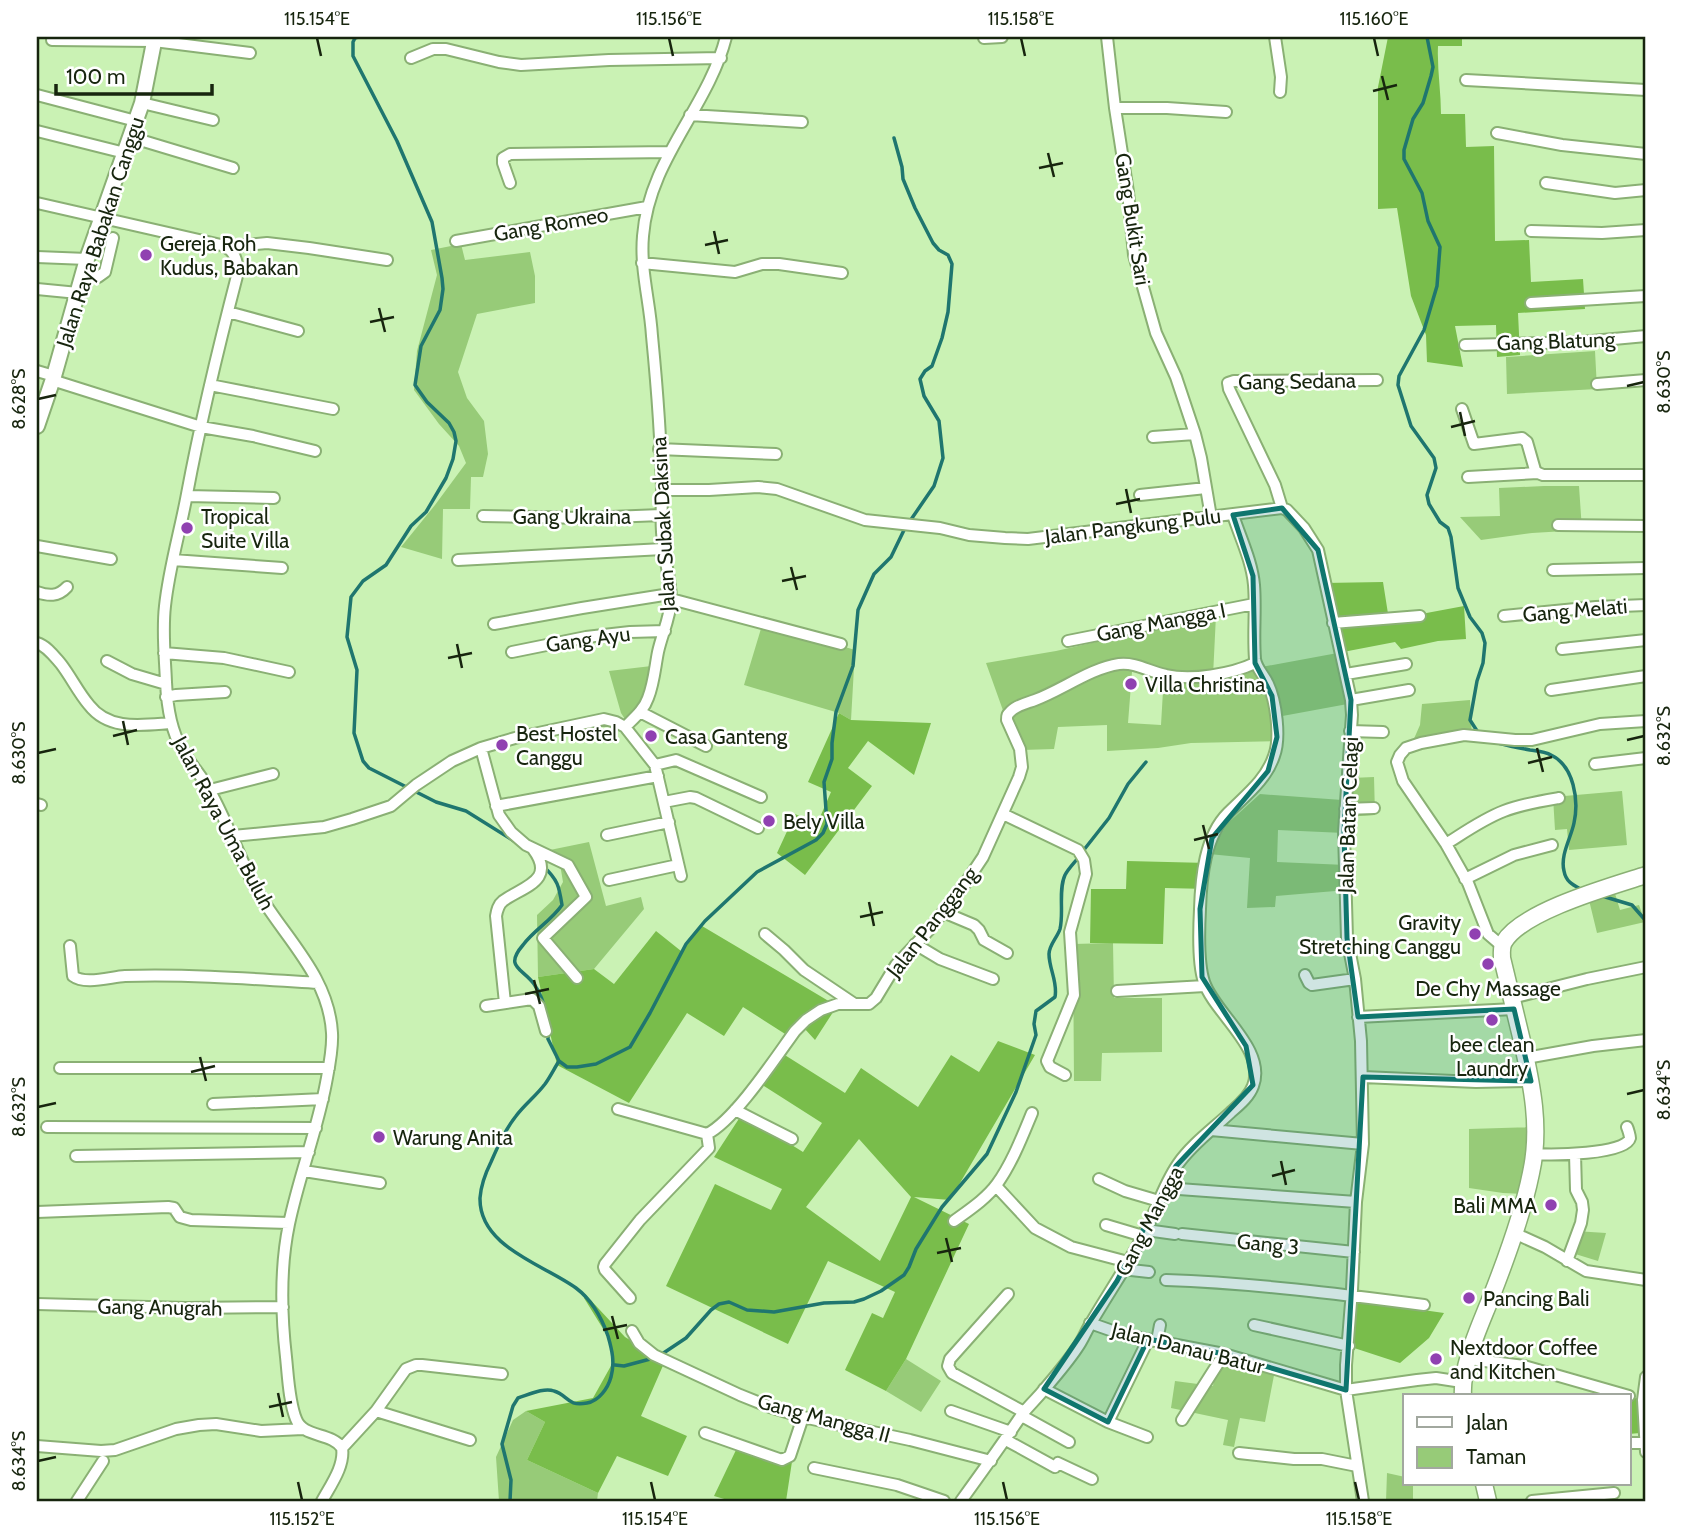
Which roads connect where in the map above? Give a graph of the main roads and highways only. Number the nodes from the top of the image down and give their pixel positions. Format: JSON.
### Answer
{"nodes":[{"id":1,"x":1646,"y":875,"type":"edge"},
{"id":2,"x":1462,"y":1389,"type":"edge"}],
"edges":[{"from":1,"to":2,"type":"main road"}]}
